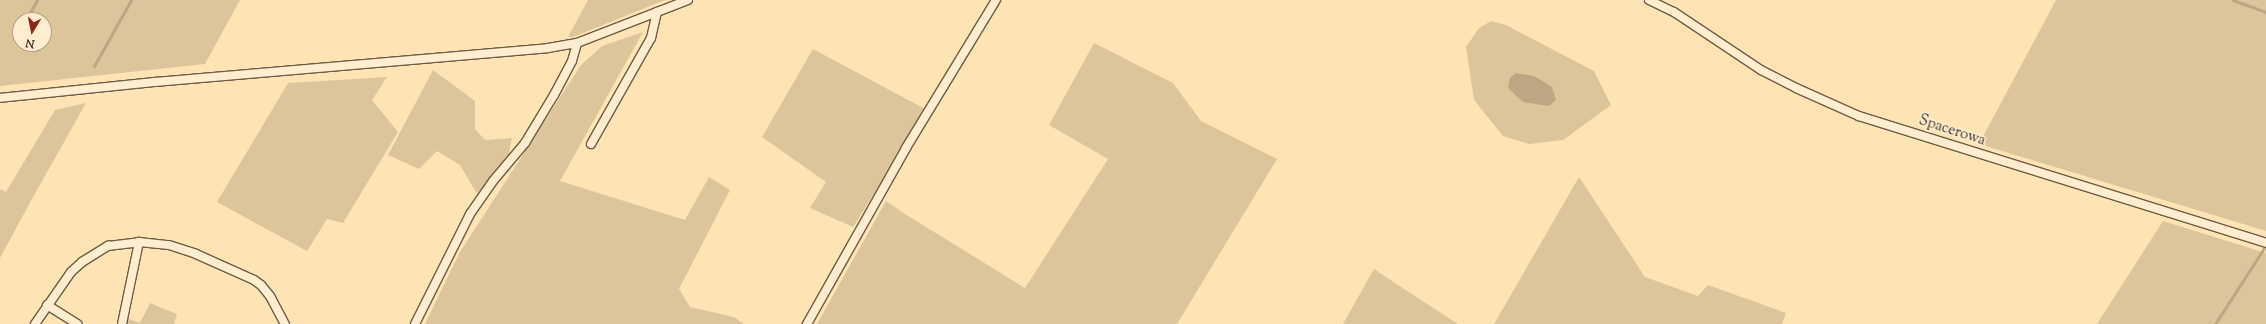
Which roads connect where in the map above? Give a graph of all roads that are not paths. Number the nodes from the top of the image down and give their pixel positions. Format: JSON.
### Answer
{"nodes":[{"id":1,"x":688,"y":0,"type":"edge"},
{"id":2,"x":996,"y":0,"type":"edge"},
{"id":3,"x":1649,"y":0,"type":"edge"},
{"id":4,"x":657,"y":12,"type":"junction"},
{"id":5,"x":577,"y":43,"type":"junction"},
{"id":6,"x":0,"y":98,"type":"edge"},
{"id":7,"x":590,"y":144,"type":"dead end"},
{"id":8,"x":140,"y":242,"type":"junction"},
{"id":9,"x":2266,"y":243,"type":"edge"},
{"id":10,"x":48,"y":305,"type":"junction"},
{"id":11,"x":35,"y":324,"type":"edge"},
{"id":12,"x":78,"y":324,"type":"edge"},
{"id":13,"x":122,"y":324,"type":"edge"},
{"id":14,"x":285,"y":324,"type":"edge"},
{"id":15,"x":415,"y":324,"type":"edge"},
{"id":16,"x":807,"y":324,"type":"edge"}],
"edges":[{"from":1,"to":4,"type":"street"},
{"from":2,"to":16,"type":"street"},
{"from":3,"to":9,"type":"street","name":"Spacerowa"},
{"from":4,"to":5,"type":"street"},
{"from":4,"to":7,"type":"street"},
{"from":5,"to":6,"type":"street"},
{"from":5,"to":15,"type":"street"},
{"from":8,"to":10,"type":"street"},
{"from":8,"to":13,"type":"street"},
{"from":8,"to":14,"type":"street"},
{"from":10,"to":11,"type":"street"},
{"from":10,"to":12,"type":"street"}]}
